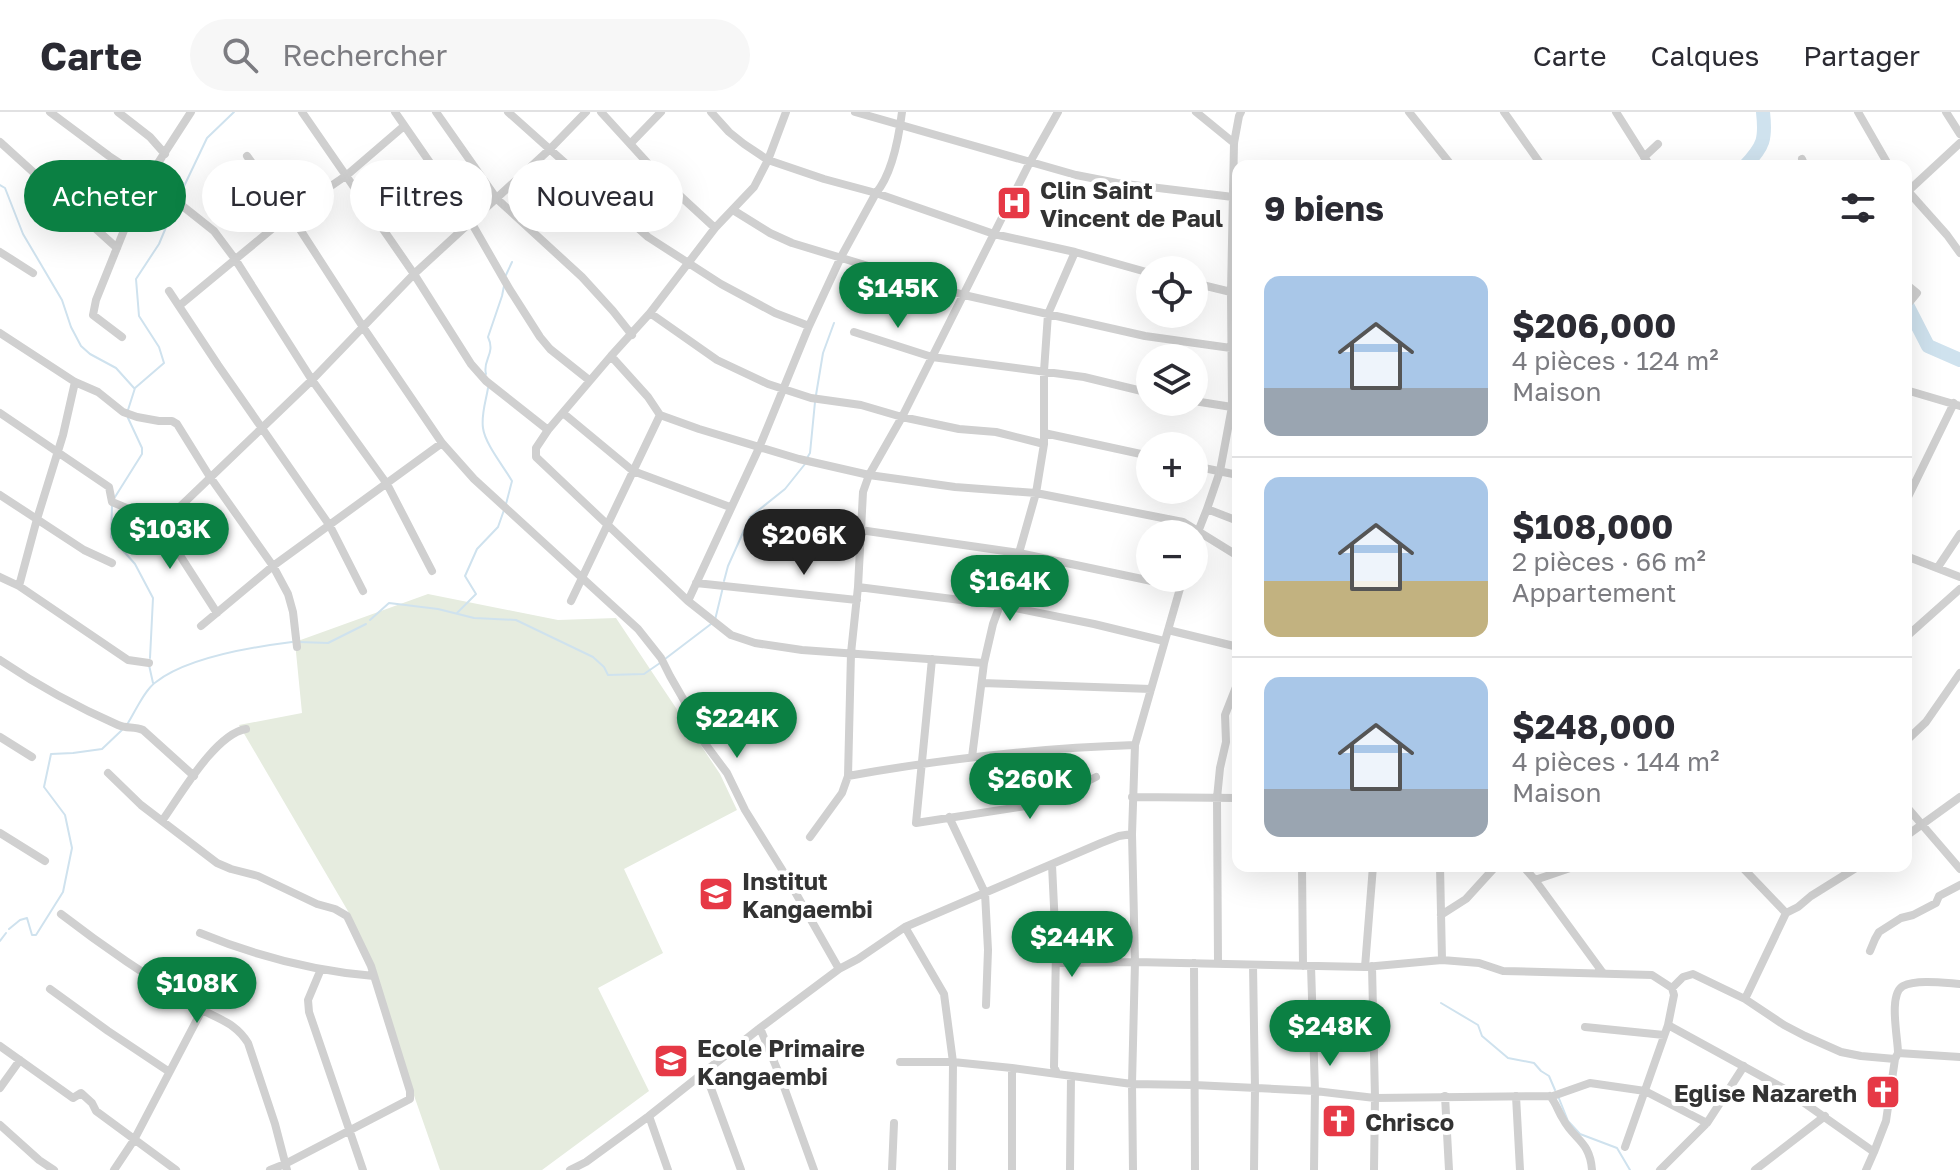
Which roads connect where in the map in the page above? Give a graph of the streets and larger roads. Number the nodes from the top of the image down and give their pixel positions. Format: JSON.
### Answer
{"nodes":[{"id":1,"x":50,"y":112,"type":"edge"},
{"id":2,"x":118,"y":112,"type":"edge"},
{"id":3,"x":191,"y":112,"type":"edge"},
{"id":4,"x":302,"y":112,"type":"edge"},
{"id":5,"x":395,"y":112,"type":"edge"},
{"id":6,"x":436,"y":112,"type":"edge"},
{"id":7,"x":508,"y":112,"type":"edge"},
{"id":8,"x":586,"y":112,"type":"edge"},
{"id":9,"x":601,"y":112,"type":"edge"},
{"id":10,"x":661,"y":112,"type":"edge"},
{"id":11,"x":711,"y":112,"type":"edge"},
{"id":12,"x":786,"y":112,"type":"edge"},
{"id":13,"x":855,"y":112,"type":"edge"},
{"id":14,"x":902,"y":112,"type":"edge"},
{"id":15,"x":1058,"y":112,"type":"edge"},
{"id":16,"x":1196,"y":112,"type":"edge"},
{"id":17,"x":1241,"y":112,"type":"edge"},
{"id":18,"x":1409,"y":112,"type":"edge"},
{"id":19,"x":1504,"y":112,"type":"edge"},
{"id":20,"x":1616,"y":112,"type":"edge"},
{"id":21,"x":1858,"y":112,"type":"edge"},
{"id":22,"x":1946,"y":112,"type":"edge"},
{"id":23,"x":901,"y":125,"type":"junction"},
{"id":24,"x":404,"y":126,"type":"junction"},
{"id":25,"x":1960,"y":134,"type":"edge"},
{"id":26,"x":0,"y":142,"type":"edge"},
{"id":27,"x":1234,"y":143,"type":"junction"},
{"id":28,"x":1960,"y":143,"type":"edge"},
{"id":29,"x":630,"y":144,"type":"junction"},
{"id":30,"x":1658,"y":144,"type":"dead end"},
{"id":31,"x":550,"y":149,"type":"junction"},
{"id":32,"x":165,"y":154,"type":"junction"},
{"id":33,"x":247,"y":156,"type":"dead end"},
{"id":34,"x":1644,"y":157,"type":"junction"},
{"id":35,"x":115,"y":160,"type":"edge"},
{"id":36,"x":161,"y":160,"type":"edge"},
{"id":37,"x":250,"y":160,"type":"edge"},
{"id":38,"x":428,"y":160,"type":"edge"},
{"id":39,"x":768,"y":160,"type":"junction"},
{"id":40,"x":1234,"y":160,"type":"edge"},
{"id":41,"x":1447,"y":160,"type":"edge"},
{"id":42,"x":1538,"y":160,"type":"edge"},
{"id":43,"x":1646,"y":160,"type":"edge"},
{"id":44,"x":1886,"y":160,"type":"edge"},
{"id":45,"x":1030,"y":162,"type":"junction"},
{"id":46,"x":347,"y":175,"type":"junction"},
{"id":47,"x":334,"y":184,"type":"edge"},
{"id":48,"x":1912,"y":186,"type":"edge"},
{"id":49,"x":876,"y":193,"type":"junction"},
{"id":50,"x":1912,"y":196,"type":"edge"},
{"id":51,"x":1232,"y":197,"type":"edge"},
{"id":52,"x":497,"y":199,"type":"junction"},
{"id":53,"x":492,"y":203,"type":"edge"},
{"id":54,"x":186,"y":208,"type":"edge"},
{"id":55,"x":733,"y":210,"type":"junction"},
{"id":56,"x":715,"y":228,"type":"junction"},
{"id":57,"x":124,"y":232,"type":"edge"},
{"id":58,"x":268,"y":232,"type":"edge"},
{"id":59,"x":302,"y":232,"type":"edge"},
{"id":60,"x":460,"y":232,"type":"edge"},
{"id":61,"x":477,"y":232,"type":"edge"},
{"id":62,"x":994,"y":234,"type":"junction"},
{"id":63,"x":117,"y":248,"type":"junction"},
{"id":64,"x":0,"y":252,"type":"edge"},
{"id":65,"x":1075,"y":252,"type":"junction"},
{"id":66,"x":1960,"y":253,"type":"edge"},
{"id":67,"x":841,"y":257,"type":"junction"},
{"id":68,"x":235,"y":259,"type":"junction"},
{"id":69,"x":689,"y":264,"type":"junction"},
{"id":70,"x":1136,"y":269,"type":"edge"},
{"id":71,"x":33,"y":273,"type":"dead end"},
{"id":72,"x":414,"y":274,"type":"junction"},
{"id":73,"x":1208,"y":286,"type":"edge"},
{"id":74,"x":169,"y":291,"type":"dead end"},
{"id":75,"x":1231,"y":292,"type":"joint"},
{"id":76,"x":964,"y":295,"type":"junction"},
{"id":77,"x":179,"y":306,"type":"junction"},
{"id":78,"x":1232,"y":306,"type":"edge"},
{"id":79,"x":650,"y":313,"type":"junction"},
{"id":80,"x":1048,"y":314,"type":"junction"},
{"id":81,"x":809,"y":326,"type":"junction"},
{"id":82,"x":363,"y":327,"type":"junction"},
{"id":83,"x":854,"y":332,"type":"dead end"},
{"id":84,"x":0,"y":333,"type":"edge"},
{"id":85,"x":632,"y":335,"type":"junction"},
{"id":86,"x":122,"y":337,"type":"dead end"},
{"id":87,"x":1232,"y":349,"type":"edge"},
{"id":88,"x":611,"y":356,"type":"junction"},
{"id":89,"x":932,"y":357,"type":"junction"},
{"id":90,"x":1044,"y":371,"type":"junction"},
{"id":91,"x":312,"y":380,"type":"junction"},
{"id":92,"x":589,"y":380,"type":"junction"},
{"id":93,"x":75,"y":382,"type":"junction"},
{"id":94,"x":783,"y":389,"type":"junction"},
{"id":95,"x":1136,"y":390,"type":"edge"},
{"id":96,"x":1912,"y":392,"type":"edge"},
{"id":97,"x":1208,"y":403,"type":"edge"},
{"id":98,"x":1957,"y":405,"type":"edge"},
{"id":99,"x":1232,"y":407,"type":"edge"},
{"id":100,"x":0,"y":413,"type":"edge"},
{"id":101,"x":563,"y":413,"type":"junction"},
{"id":102,"x":660,"y":415,"type":"junction"},
{"id":103,"x":902,"y":417,"type":"junction"},
{"id":104,"x":1232,"y":421,"type":"edge"},
{"id":105,"x":262,"y":427,"type":"junction"},
{"id":106,"x":548,"y":430,"type":"junction"},
{"id":107,"x":1044,"y":433,"type":"junction"},
{"id":108,"x":442,"y":443,"type":"junction"},
{"id":109,"x":1044,"y":444,"type":"junction"},
{"id":110,"x":759,"y":448,"type":"junction"},
{"id":111,"x":58,"y":452,"type":"junction"},
{"id":112,"x":1136,"y":453,"type":"edge"},
{"id":113,"x":1208,"y":469,"type":"edge"},
{"id":114,"x":633,"y":471,"type":"junction"},
{"id":115,"x":1220,"y":471,"type":"junction"},
{"id":116,"x":1232,"y":474,"type":"edge"},
{"id":117,"x":869,"y":475,"type":"junction"},
{"id":118,"x":210,"y":477,"type":"junction"},
{"id":119,"x":387,"y":484,"type":"junction"},
{"id":120,"x":1912,"y":487,"type":"edge"},
{"id":121,"x":1036,"y":493,"type":"junction"},
{"id":122,"x":0,"y":495,"type":"edge"},
{"id":123,"x":730,"y":507,"type":"junction"},
{"id":124,"x":1207,"y":509,"type":"junction"},
{"id":125,"x":37,"y":519,"type":"junction"},
{"id":126,"x":1232,"y":519,"type":"edge"},
{"id":127,"x":1173,"y":520,"type":"edge"},
{"id":128,"x":1202,"y":520,"type":"edge"},
{"id":129,"x":163,"y":523,"type":"junction"},
{"id":130,"x":607,"y":525,"type":"junction"},
{"id":131,"x":762,"y":525,"type":"dead end"},
{"id":132,"x":330,"y":526,"type":"junction"},
{"id":133,"x":860,"y":530,"type":"junction"},
{"id":134,"x":1960,"y":534,"type":"edge"},
{"id":135,"x":1208,"y":538,"type":"edge"},
{"id":136,"x":860,"y":546,"type":"junction"},
{"id":137,"x":1232,"y":552,"type":"edge"},
{"id":138,"x":1019,"y":553,"type":"junction"},
{"id":139,"x":1912,"y":558,"type":"edge"},
{"id":140,"x":112,"y":563,"type":"dead end"},
{"id":141,"x":273,"y":566,"type":"junction"},
{"id":142,"x":1938,"y":567,"type":"junction"},
{"id":143,"x":432,"y":571,"type":"dead end"},
{"id":144,"x":1136,"y":574,"type":"edge"},
{"id":145,"x":0,"y":577,"type":"edge"},
{"id":146,"x":581,"y":577,"type":"junction"},
{"id":147,"x":1960,"y":577,"type":"edge"},
{"id":148,"x":696,"y":583,"type":"junction"},
{"id":149,"x":19,"y":586,"type":"junction"},
{"id":150,"x":858,"y":587,"type":"junction"},
{"id":151,"x":1960,"y":589,"type":"edge"},
{"id":152,"x":363,"y":591,"type":"dead end"},
{"id":153,"x":1179,"y":592,"type":"edge"},
{"id":154,"x":857,"y":600,"type":"junction"},
{"id":155,"x":571,"y":601,"type":"dead end"},
{"id":156,"x":688,"y":601,"type":"junction"},
{"id":157,"x":1000,"y":605,"type":"junction"},
{"id":158,"x":217,"y":613,"type":"junction"},
{"id":159,"x":201,"y":626,"type":"dead end"},
{"id":160,"x":1168,"y":630,"type":"junction"},
{"id":161,"x":1912,"y":632,"type":"edge"},
{"id":162,"x":1164,"y":641,"type":"junction"},
{"id":163,"x":1232,"y":646,"type":"edge"},
{"id":164,"x":297,"y":647,"type":"dead end"},
{"id":165,"x":851,"y":653,"type":"junction"},
{"id":166,"x":932,"y":659,"type":"junction"},
{"id":167,"x":0,"y":660,"type":"edge"},
{"id":168,"x":149,"y":663,"type":"dead end"},
{"id":169,"x":984,"y":663,"type":"junction"},
{"id":170,"x":1960,"y":673,"type":"edge"},
{"id":171,"x":982,"y":683,"type":"junction"},
{"id":172,"x":1151,"y":689,"type":"junction"},
{"id":173,"x":1232,"y":697,"type":"edge"},
{"id":174,"x":246,"y":729,"type":"dead end"},
{"id":175,"x":1912,"y":735,"type":"edge"},
{"id":176,"x":0,"y":737,"type":"edge"},
{"id":177,"x":1135,"y":745,"type":"junction"},
{"id":178,"x":32,"y":757,"type":"dead end"},
{"id":179,"x":972,"y":757,"type":"junction"},
{"id":180,"x":921,"y":764,"type":"junction"},
{"id":181,"x":108,"y":773,"type":"dead end"},
{"id":182,"x":194,"y":776,"type":"junction"},
{"id":183,"x":848,"y":776,"type":"junction"},
{"id":184,"x":1096,"y":777,"type":"dead end"},
{"id":185,"x":1132,"y":797,"type":"junction"},
{"id":186,"x":1960,"y":797,"type":"edge"},
{"id":187,"x":1217,"y":798,"type":"junction"},
{"id":188,"x":1232,"y":798,"type":"edge"},
{"id":189,"x":1912,"y":813,"type":"edge"},
{"id":190,"x":949,"y":817,"type":"junction"},
{"id":191,"x":162,"y":821,"type":"junction"},
{"id":192,"x":1923,"y":825,"type":"junction"},
{"id":193,"x":1912,"y":832,"type":"edge"},
{"id":194,"x":0,"y":833,"type":"edge"},
{"id":195,"x":1132,"y":834,"type":"junction"},
{"id":196,"x":810,"y":837,"type":"dead end"},
{"id":197,"x":45,"y":861,"type":"dead end"},
{"id":198,"x":1052,"y":865,"type":"junction"},
{"id":199,"x":1960,"y":869,"type":"edge"},
{"id":200,"x":1302,"y":872,"type":"edge"},
{"id":201,"x":1373,"y":872,"type":"edge"},
{"id":202,"x":1440,"y":872,"type":"edge"},
{"id":203,"x":1491,"y":872,"type":"edge"},
{"id":204,"x":1528,"y":872,"type":"edge"},
{"id":205,"x":1558,"y":872,"type":"edge"},
{"id":206,"x":1747,"y":872,"type":"edge"},
{"id":207,"x":1849,"y":872,"type":"edge"},
{"id":208,"x":1535,"y":880,"type":"junction"},
{"id":209,"x":1960,"y":885,"type":"edge"},
{"id":210,"x":985,"y":893,"type":"junction"},
{"id":211,"x":1786,"y":913,"type":"junction"},
{"id":212,"x":61,"y":914,"type":"dead end"},
{"id":213,"x":1441,"y":915,"type":"junction"},
{"id":214,"x":905,"y":927,"type":"junction"},
{"id":215,"x":200,"y":933,"type":"dead end"},
{"id":216,"x":1870,"y":951,"type":"dead end"},
{"id":217,"x":1442,"y":960,"type":"junction"},
{"id":218,"x":1135,"y":962,"type":"junction"},
{"id":219,"x":1056,"y":963,"type":"junction"},
{"id":220,"x":1194,"y":963,"type":"junction"},
{"id":221,"x":1218,"y":963,"type":"junction"},
{"id":222,"x":1253,"y":965,"type":"junction"},
{"id":223,"x":1307,"y":966,"type":"junction"},
{"id":224,"x":1368,"y":966,"type":"junction"},
{"id":225,"x":321,"y":969,"type":"junction"},
{"id":226,"x":839,"y":969,"type":"junction"},
{"id":227,"x":1603,"y":973,"type":"junction"},
{"id":228,"x":374,"y":976,"type":"junction"},
{"id":229,"x":1960,"y":984,"type":"edge"},
{"id":230,"x":1672,"y":988,"type":"junction"},
{"id":231,"x":50,"y":989,"type":"dead end"},
{"id":232,"x":1745,"y":999,"type":"junction"},
{"id":233,"x":986,"y":1005,"type":"dead end"},
{"id":234,"x":202,"y":1010,"type":"junction"},
{"id":235,"x":1668,"y":1025,"type":"junction"},
{"id":236,"x":1585,"y":1027,"type":"dead end"},
{"id":237,"x":760,"y":1028,"type":"junction"},
{"id":238,"x":1664,"y":1035,"type":"junction"},
{"id":239,"x":0,"y":1046,"type":"edge"},
{"id":240,"x":1897,"y":1056,"type":"junction"},
{"id":241,"x":1960,"y":1057,"type":"edge"},
{"id":242,"x":20,"y":1060,"type":"junction"},
{"id":243,"x":900,"y":1062,"type":"dead end"},
{"id":244,"x":953,"y":1062,"type":"junction"},
{"id":245,"x":1744,"y":1066,"type":"junction"},
{"id":246,"x":1012,"y":1068,"type":"junction"},
{"id":247,"x":168,"y":1071,"type":"junction"},
{"id":248,"x":705,"y":1072,"type":"junction"},
{"id":249,"x":1051,"y":1074,"type":"junction"},
{"id":250,"x":1071,"y":1076,"type":"junction"},
{"id":251,"x":1132,"y":1084,"type":"junction"},
{"id":252,"x":1194,"y":1085,"type":"junction"},
{"id":253,"x":0,"y":1088,"type":"edge"},
{"id":254,"x":1255,"y":1089,"type":"junction"},
{"id":255,"x":1315,"y":1091,"type":"junction"},
{"id":256,"x":1645,"y":1091,"type":"junction"},
{"id":257,"x":1554,"y":1095,"type":"junction"},
{"id":258,"x":1445,"y":1096,"type":"junction"},
{"id":259,"x":1516,"y":1096,"type":"junction"},
{"id":260,"x":1375,"y":1098,"type":"junction"},
{"id":261,"x":649,"y":1116,"type":"junction"},
{"id":262,"x":1825,"y":1116,"type":"junction"},
{"id":263,"x":894,"y":1123,"type":"dead end"},
{"id":264,"x":1707,"y":1123,"type":"junction"},
{"id":265,"x":0,"y":1125,"type":"edge"},
{"id":266,"x":350,"y":1130,"type":"junction"},
{"id":267,"x":134,"y":1140,"type":"junction"},
{"id":268,"x":1625,"y":1147,"type":"dead end"},
{"id":269,"x":1874,"y":1152,"type":"junction"},
{"id":270,"x":588,"y":1166,"type":"edge"},
{"id":271,"x":286,"y":1167,"type":"edge"},
{"id":272,"x":54,"y":1170,"type":"edge"},
{"id":273,"x":114,"y":1170,"type":"edge"},
{"id":274,"x":176,"y":1170,"type":"edge"},
{"id":275,"x":270,"y":1170,"type":"edge"},
{"id":276,"x":363,"y":1170,"type":"edge"},
{"id":277,"x":570,"y":1170,"type":"edge"},
{"id":278,"x":668,"y":1170,"type":"edge"},
{"id":279,"x":741,"y":1170,"type":"edge"},
{"id":280,"x":814,"y":1170,"type":"edge"},
{"id":281,"x":892,"y":1170,"type":"edge"},
{"id":282,"x":952,"y":1170,"type":"edge"},
{"id":283,"x":1012,"y":1170,"type":"edge"},
{"id":284,"x":1070,"y":1170,"type":"edge"},
{"id":285,"x":1133,"y":1170,"type":"edge"},
{"id":286,"x":1195,"y":1170,"type":"edge"},
{"id":287,"x":1254,"y":1170,"type":"edge"},
{"id":288,"x":1314,"y":1170,"type":"edge"},
{"id":289,"x":1374,"y":1170,"type":"edge"},
{"id":290,"x":1449,"y":1170,"type":"edge"},
{"id":291,"x":1520,"y":1170,"type":"edge"},
{"id":292,"x":1592,"y":1170,"type":"edge"},
{"id":293,"x":1660,"y":1170,"type":"edge"},
{"id":294,"x":1755,"y":1170,"type":"edge"},
{"id":295,"x":1866,"y":1170,"type":"edge"}],
"edges":[{"from":1,"to":35,"type":"street"},
{"from":2,"to":32,"type":"street"},
{"from":3,"to":32,"type":"street"},
{"from":4,"to":46,"type":"street"},
{"from":5,"to":24,"type":"street"},
{"from":6,"to":52,"type":"street"},
{"from":7,"to":31,"type":"street"},
{"from":8,"to":31,"type":"street"},
{"from":9,"to":29,"type":"street"},
{"from":10,"to":29,"type":"street"},
{"from":11,"to":39,"type":"street"},
{"from":12,"to":39,"type":"street"},
{"from":13,"to":23,"type":"street"},
{"from":14,"to":23,"type":"street"},
{"from":15,"to":45,"type":"street"},
{"from":16,"to":27,"type":"street"},
{"from":17,"to":27,"type":"street"},
{"from":18,"to":41,"type":"street"},
{"from":19,"to":42,"type":"street"},
{"from":20,"to":34,"type":"street"},
{"from":21,"to":44,"type":"street"},
{"from":22,"to":25,"type":"street"},
{"from":23,"to":45,"type":"street"},
{"from":23,"to":49,"type":"street"},
{"from":24,"to":38,"type":"street"},
{"from":24,"to":46,"type":"street"},
{"from":26,"to":63,"type":"street"},
{"from":27,"to":40,"type":"street"},
{"from":28,"to":48,"type":"street"},
{"from":29,"to":56,"type":"street"},
{"from":30,"to":34,"type":"street"},
{"from":31,"to":52,"type":"street"},
{"from":31,"to":69,"type":"street"},
{"from":32,"to":36,"type":"street"},
{"from":33,"to":37,"type":"street"},
{"from":34,"to":43,"type":"street"},
{"from":39,"to":49,"type":"street"},
{"from":39,"to":55,"type":"street"},
{"from":45,"to":51,"type":"street"},
{"from":45,"to":62,"type":"street"},
{"from":46,"to":47,"type":"street"},
{"from":46,"to":72,"type":"street"},
{"from":49,"to":62,"type":"street"},
{"from":49,"to":67,"type":"street"},
{"from":50,"to":66,"type":"street"},
{"from":52,"to":53,"type":"street"},
{"from":52,"to":85,"type":"street"},
{"from":54,"to":68,"type":"street"},
{"from":55,"to":56,"type":"street"},
{"from":55,"to":67,"type":"street"},
{"from":56,"to":69,"type":"street"},
{"from":57,"to":63,"type":"street"},
{"from":58,"to":68,"type":"street"},
{"from":59,"to":82,"type":"street"},
{"from":60,"to":72,"type":"street"},
{"from":61,"to":92,"type":"street"},
{"from":62,"to":65,"type":"street"},
{"from":62,"to":76,"type":"street"},
{"from":63,"to":86,"type":"street"},
{"from":64,"to":71,"type":"street"},
{"from":65,"to":70,"type":"street"},
{"from":65,"to":80,"type":"street"},
{"from":67,"to":76,"type":"street"},
{"from":67,"to":81,"type":"street"},
{"from":68,"to":77,"type":"street"},
{"from":68,"to":91,"type":"street"},
{"from":69,"to":79,"type":"street"},
{"from":69,"to":81,"type":"street"},
{"from":72,"to":82,"type":"street"},
{"from":72,"to":106,"type":"street"},
{"from":73,"to":75,"type":"street"},
{"from":74,"to":77,"type":"street"},
{"from":75,"to":78,"type":"street"},
{"from":76,"to":80,"type":"street"},
{"from":76,"to":89,"type":"street"},
{"from":77,"to":105,"type":"street"},
{"from":79,"to":85,"type":"street"},
{"from":79,"to":94,"type":"street"},
{"from":80,"to":87,"type":"street"},
{"from":80,"to":90,"type":"street"},
{"from":81,"to":94,"type":"street"},
{"from":82,"to":91,"type":"street"},
{"from":82,"to":108,"type":"street"},
{"from":83,"to":89,"type":"street"},
{"from":84,"to":93,"type":"street"},
{"from":85,"to":88,"type":"street"},
{"from":88,"to":92,"type":"street"},
{"from":88,"to":102,"type":"street"},
{"from":89,"to":90,"type":"street"},
{"from":89,"to":103,"type":"street"},
{"from":90,"to":95,"type":"street"},
{"from":90,"to":107,"type":"street"},
{"from":91,"to":105,"type":"street"},
{"from":91,"to":119,"type":"street"},
{"from":92,"to":101,"type":"street"},
{"from":93,"to":111,"type":"street"},
{"from":93,"to":118,"type":"street"},
{"from":94,"to":103,"type":"street"},
{"from":94,"to":110,"type":"street"},
{"from":96,"to":98,"type":"street"},
{"from":97,"to":99,"type":"street"},
{"from":98,"to":120,"type":"street"},
{"from":100,"to":111,"type":"street"},
{"from":101,"to":106,"type":"street"},
{"from":101,"to":114,"type":"street"},
{"from":102,"to":110,"type":"street"},
{"from":102,"to":114,"type":"street"},
{"from":103,"to":109,"type":"street"},
{"from":103,"to":117,"type":"street"},
{"from":104,"to":115,"type":"street"},
{"from":105,"to":118,"type":"street"},
{"from":105,"to":132,"type":"street"},
{"from":106,"to":130,"type":"street"},
{"from":107,"to":109,"type":"street"},
{"from":107,"to":112,"type":"street"},
{"from":108,"to":119,"type":"street"},
{"from":108,"to":146,"type":"street"},
{"from":109,"to":121,"type":"street"},
{"from":110,"to":117,"type":"street"},
{"from":110,"to":123,"type":"street"},
{"from":111,"to":125,"type":"street"},
{"from":111,"to":129,"type":"street"},
{"from":113,"to":115,"type":"street"},
{"from":114,"to":123,"type":"street"},
{"from":114,"to":130,"type":"street"},
{"from":115,"to":116,"type":"street"},
{"from":115,"to":124,"type":"street"},
{"from":117,"to":121,"type":"street"},
{"from":117,"to":133,"type":"street"},
{"from":118,"to":129,"type":"street"},
{"from":118,"to":141,"type":"street"},
{"from":119,"to":132,"type":"street"},
{"from":119,"to":143,"type":"street"},
{"from":121,"to":127,"type":"street"},
{"from":121,"to":138,"type":"street"},
{"from":122,"to":125,"type":"street"},
{"from":123,"to":148,"type":"street"},
{"from":124,"to":126,"type":"street"},
{"from":124,"to":128,"type":"street"},
{"from":125,"to":140,"type":"street"},
{"from":125,"to":149,"type":"street"},
{"from":129,"to":158,"type":"street"},
{"from":130,"to":146,"type":"street"},
{"from":130,"to":156,"type":"street"},
{"from":131,"to":136,"type":"street"},
{"from":132,"to":141,"type":"street"},
{"from":132,"to":152,"type":"street"},
{"from":133,"to":136,"type":"street"},
{"from":133,"to":138,"type":"street"},
{"from":134,"to":142,"type":"street"},
{"from":135,"to":137,"type":"street"},
{"from":136,"to":150,"type":"street"},
{"from":138,"to":144,"type":"street"},
{"from":138,"to":157,"type":"street"},
{"from":139,"to":142,"type":"street"},
{"from":141,"to":158,"type":"street"},
{"from":141,"to":164,"type":"street"},
{"from":142,"to":147,"type":"street"},
{"from":145,"to":149,"type":"street"},
{"from":146,"to":155,"type":"street"},
{"from":146,"to":226,"type":"street"},
{"from":148,"to":154,"type":"street"},
{"from":148,"to":156,"type":"street"},
{"from":149,"to":168,"type":"street"},
{"from":150,"to":154,"type":"street"},
{"from":150,"to":157,"type":"street"},
{"from":151,"to":161,"type":"street"},
{"from":153,"to":160,"type":"street"},
{"from":154,"to":165,"type":"street"},
{"from":156,"to":165,"type":"street"},
{"from":157,"to":162,"type":"street"},
{"from":157,"to":169,"type":"street"},
{"from":158,"to":159,"type":"street"},
{"from":160,"to":162,"type":"street"},
{"from":160,"to":163,"type":"street"},
{"from":162,"to":172,"type":"street"},
{"from":165,"to":166,"type":"street"},
{"from":165,"to":183,"type":"street"},
{"from":166,"to":169,"type":"street"},
{"from":166,"to":180,"type":"street"},
{"from":167,"to":182,"type":"street"},
{"from":169,"to":171,"type":"street"},
{"from":170,"to":175,"type":"street"},
{"from":171,"to":172,"type":"street"},
{"from":171,"to":179,"type":"street"},
{"from":172,"to":177,"type":"street"},
{"from":173,"to":187,"type":"street"},
{"from":174,"to":182,"type":"street"},
{"from":176,"to":178,"type":"street"},
{"from":177,"to":179,"type":"street"},
{"from":177,"to":185,"type":"street"},
{"from":179,"to":180,"type":"street"},
{"from":180,"to":183,"type":"street"},
{"from":180,"to":190,"type":"street"},
{"from":181,"to":191,"type":"street"},
{"from":182,"to":191,"type":"street"},
{"from":183,"to":196,"type":"street"},
{"from":184,"to":190,"type":"street"},
{"from":185,"to":187,"type":"street"},
{"from":185,"to":195,"type":"street"},
{"from":186,"to":192,"type":"street"},
{"from":187,"to":188,"type":"street"},
{"from":187,"to":221,"type":"street"},
{"from":189,"to":192,"type":"street"},
{"from":190,"to":210,"type":"street"},
{"from":191,"to":228,"type":"street"},
{"from":192,"to":193,"type":"street"},
{"from":192,"to":199,"type":"street"},
{"from":194,"to":197,"type":"street"},
{"from":195,"to":198,"type":"street"},
{"from":195,"to":218,"type":"street"},
{"from":198,"to":210,"type":"street"},
{"from":198,"to":219,"type":"street"},
{"from":200,"to":223,"type":"street"},
{"from":201,"to":224,"type":"street"},
{"from":202,"to":213,"type":"street"},
{"from":203,"to":213,"type":"street"},
{"from":204,"to":208,"type":"street"},
{"from":205,"to":208,"type":"street"},
{"from":206,"to":211,"type":"street"},
{"from":207,"to":211,"type":"street"},
{"from":208,"to":227,"type":"street"},
{"from":209,"to":216,"type":"street"},
{"from":210,"to":214,"type":"street"},
{"from":210,"to":233,"type":"street"},
{"from":211,"to":232,"type":"street"},
{"from":212,"to":234,"type":"street"},
{"from":213,"to":217,"type":"street"},
{"from":214,"to":226,"type":"street"},
{"from":214,"to":244,"type":"street"},
{"from":215,"to":225,"type":"street"},
{"from":217,"to":224,"type":"street"},
{"from":217,"to":227,"type":"street"},
{"from":218,"to":219,"type":"street"},
{"from":218,"to":220,"type":"street"},
{"from":218,"to":251,"type":"street"},
{"from":219,"to":249,"type":"street"},
{"from":220,"to":221,"type":"street"},
{"from":220,"to":252,"type":"street"},
{"from":221,"to":222,"type":"street"},
{"from":222,"to":223,"type":"street"},
{"from":222,"to":254,"type":"street"},
{"from":223,"to":224,"type":"street"},
{"from":223,"to":255,"type":"street"},
{"from":224,"to":260,"type":"street"},
{"from":225,"to":228,"type":"street"},
{"from":225,"to":266,"type":"street"},
{"from":226,"to":237,"type":"street"},
{"from":227,"to":230,"type":"street"},
{"from":228,"to":266,"type":"street"},
{"from":229,"to":240,"type":"street"},
{"from":230,"to":232,"type":"street"},
{"from":230,"to":235,"type":"street"},
{"from":231,"to":247,"type":"street"},
{"from":232,"to":240,"type":"street"},
{"from":234,"to":247,"type":"street"},
{"from":234,"to":271,"type":"street"},
{"from":235,"to":238,"type":"street"},
{"from":235,"to":245,"type":"street"},
{"from":236,"to":238,"type":"street"},
{"from":237,"to":248,"type":"street"},
{"from":237,"to":280,"type":"street"},
{"from":238,"to":256,"type":"street"},
{"from":239,"to":242,"type":"street"},
{"from":240,"to":241,"type":"street"},
{"from":240,"to":269,"type":"street"},
{"from":242,"to":253,"type":"street"},
{"from":242,"to":267,"type":"street"},
{"from":243,"to":244,"type":"street"},
{"from":244,"to":246,"type":"street"},
{"from":244,"to":282,"type":"street"},
{"from":245,"to":262,"type":"street"},
{"from":245,"to":264,"type":"street"},
{"from":246,"to":249,"type":"street"},
{"from":246,"to":283,"type":"street"},
{"from":247,"to":267,"type":"street"},
{"from":248,"to":261,"type":"street"},
{"from":248,"to":279,"type":"street"},
{"from":249,"to":250,"type":"street"},
{"from":250,"to":251,"type":"street"},
{"from":250,"to":284,"type":"street"},
{"from":251,"to":252,"type":"street"},
{"from":251,"to":285,"type":"street"},
{"from":252,"to":254,"type":"street"},
{"from":252,"to":286,"type":"street"},
{"from":254,"to":255,"type":"street"},
{"from":254,"to":287,"type":"street"},
{"from":255,"to":260,"type":"street"},
{"from":255,"to":288,"type":"street"},
{"from":256,"to":257,"type":"street"},
{"from":256,"to":264,"type":"street"},
{"from":256,"to":268,"type":"street"},
{"from":257,"to":259,"type":"street"},
{"from":257,"to":292,"type":"street"},
{"from":258,"to":259,"type":"street"},
{"from":258,"to":260,"type":"street"},
{"from":258,"to":290,"type":"street"},
{"from":259,"to":291,"type":"street"},
{"from":260,"to":289,"type":"street"},
{"from":261,"to":270,"type":"street"},
{"from":261,"to":278,"type":"street"},
{"from":262,"to":269,"type":"street"},
{"from":262,"to":294,"type":"street"},
{"from":263,"to":281,"type":"street"},
{"from":264,"to":293,"type":"street"},
{"from":265,"to":272,"type":"street"},
{"from":266,"to":271,"type":"street"},
{"from":266,"to":276,"type":"street"},
{"from":267,"to":273,"type":"street"},
{"from":267,"to":274,"type":"street"},
{"from":269,"to":295,"type":"street"},
{"from":270,"to":277,"type":"street"},
{"from":271,"to":275,"type":"street"}]}
